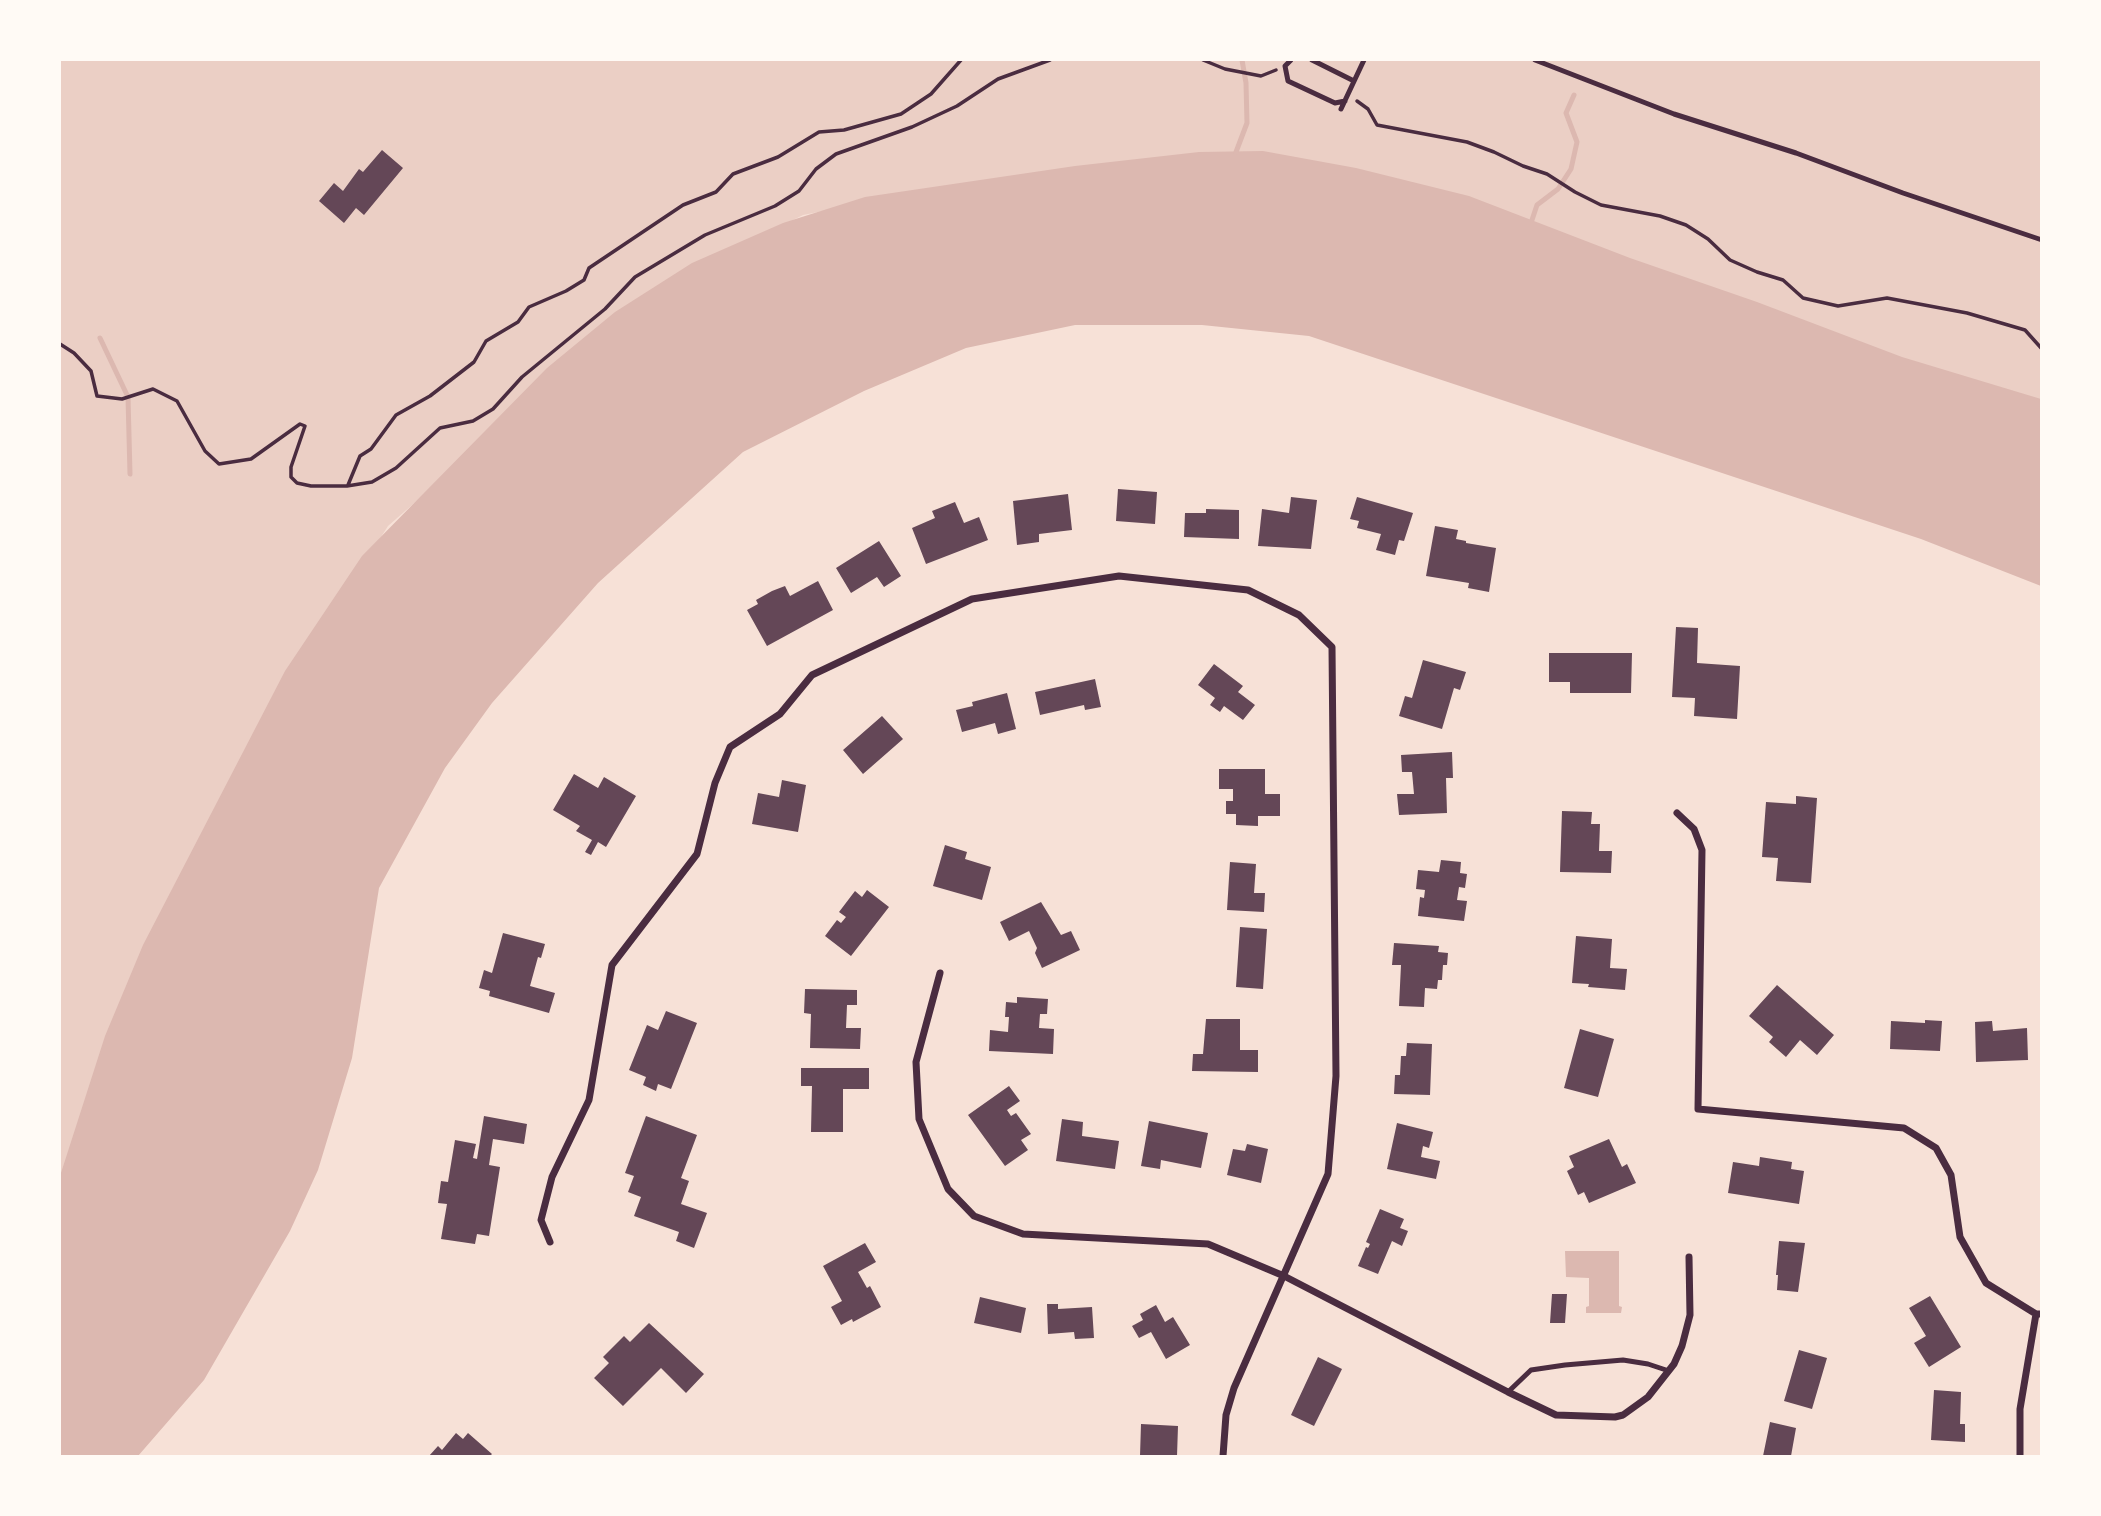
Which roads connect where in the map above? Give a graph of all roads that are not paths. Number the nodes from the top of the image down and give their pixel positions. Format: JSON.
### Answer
{"nodes":[{"id":1,"x":1291,"y":60,"type":"edge"},
{"id":2,"x":1312,"y":60,"type":"edge"},
{"id":3,"x":1364,"y":60,"type":"edge"},
{"id":4,"x":1535,"y":60,"type":"edge"},
{"id":5,"x":1354,"y":81,"type":"junction"},
{"id":6,"x":1346,"y":97,"type":"junction"},
{"id":7,"x":1341,"y":109,"type":"dead end"},
{"id":8,"x":2042,"y":240,"type":"edge"},
{"id":9,"x":1678,"y":813,"type":"dead end"},
{"id":10,"x":940,"y":973,"type":"dead end"},
{"id":11,"x":550,"y":1242,"type":"dead end"},
{"id":12,"x":1689,"y":1257,"type":"dead end"},
{"id":13,"x":1284,"y":1276,"type":"junction"},
{"id":14,"x":2039,"y":1314,"type":"edge"},
{"id":15,"x":1669,"y":1371,"type":"junction"},
{"id":16,"x":1508,"y":1392,"type":"junction"},
{"id":17,"x":1223,"y":1457,"type":"edge"},
{"id":18,"x":2020,"y":1457,"type":"edge"}],
"edges":[{"from":1,"to":6,"type":"lane"},
{"from":2,"to":5,"type":"lane"},
{"from":3,"to":5,"type":"lane"},
{"from":4,"to":8,"type":"lane"},
{"from":5,"to":6,"type":"lane"},
{"from":6,"to":7,"type":"lane"},
{"from":9,"to":14,"type":"street"},
{"from":10,"to":13,"type":"street"},
{"from":11,"to":13,"type":"street"},
{"from":12,"to":15,"type":"street"},
{"from":13,"to":16,"type":"street"},
{"from":13,"to":17,"type":"street"},
{"from":14,"to":18,"type":"street"},
{"from":15,"to":16,"type":"lane"},
{"from":15,"to":16,"type":"street"}]}
